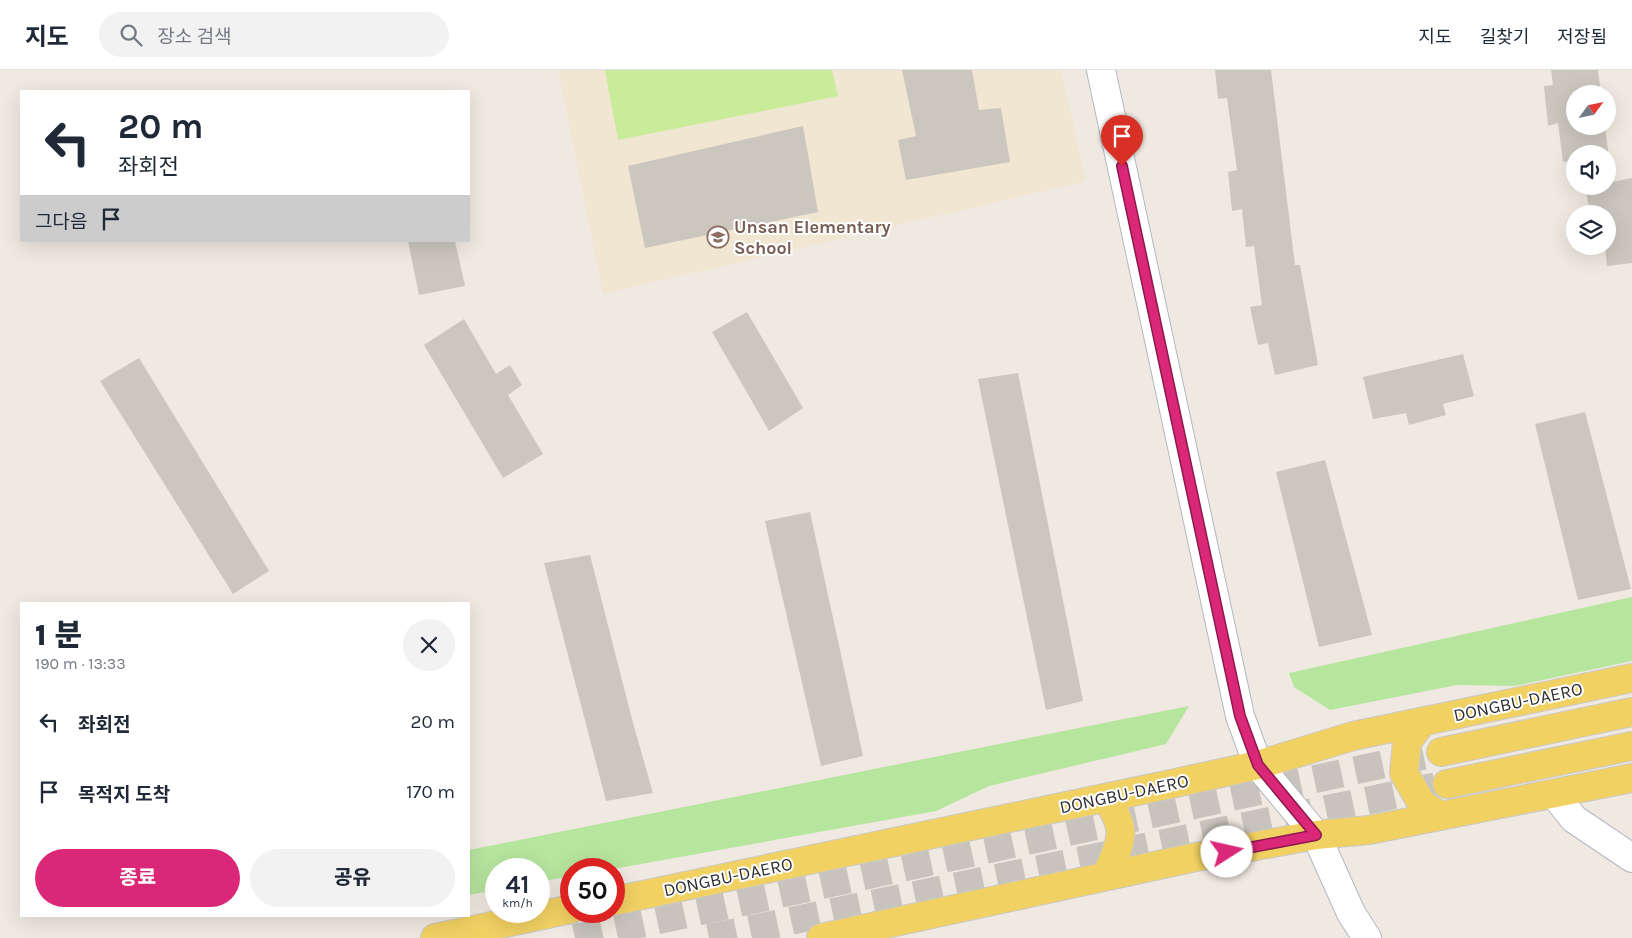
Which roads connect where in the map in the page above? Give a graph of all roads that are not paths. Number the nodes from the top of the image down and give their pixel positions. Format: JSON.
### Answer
{"nodes":[{"id":1,"x":1101,"y":70,"type":"edge"},
{"id":2,"x":1632,"y":678,"type":"edge"},
{"id":3,"x":1632,"y":712,"type":"edge"},
{"id":4,"x":1422,"y":722,"type":"junction"},
{"id":5,"x":1632,"y":746,"type":"edge"},
{"id":6,"x":1441,"y":752,"type":"tunnel mouth"},
{"id":7,"x":1258,"y":765,"type":"junction"},
{"id":8,"x":1632,"y":778,"type":"edge"},
{"id":9,"x":1447,"y":784,"type":"tunnel mouth"},
{"id":10,"x":1554,"y":794,"type":"junction"},
{"id":11,"x":1106,"y":798,"type":"junction"},
{"id":12,"x":1441,"y":816,"type":"junction"},
{"id":13,"x":1316,"y":835,"type":"junction"},
{"id":14,"x":1632,"y":858,"type":"edge"},
{"id":15,"x":1106,"y":876,"type":"junction"},
{"id":16,"x":625,"y":899,"type":"edge"},
{"id":17,"x":560,"y":912,"type":"edge"},
{"id":18,"x":435,"y":938,"type":"edge"},
{"id":19,"x":821,"y":938,"type":"edge"},
{"id":20,"x":1368,"y":938,"type":"edge"}],
"edges":[{"from":1,"to":7,"type":"street"},
{"from":2,"to":4,"type":"main road","name":"DONGBU-DAERO"},
{"from":3,"to":6,"type":"main road","name":"DONGBU-DAERO"},
{"from":4,"to":7,"type":"main road","name":"DONGBU-DAERO"},
{"from":4,"to":12,"type":"main road"},
{"from":5,"to":9,"type":"main road"},
{"from":7,"to":11,"type":"main road","name":"DONGBU-DAERO"},
{"from":7,"to":13,"type":"street"},
{"from":8,"to":10,"type":"main road"},
{"from":10,"to":12,"type":"main road"},
{"from":10,"to":14,"type":"street"},
{"from":11,"to":15,"type":"main road"},
{"from":11,"to":16,"type":"main road","name":"DONGBU-DAERO"},
{"from":12,"to":13,"type":"main road"},
{"from":13,"to":15,"type":"main road"},
{"from":13,"to":20,"type":"street"},
{"from":15,"to":19,"type":"main road"},
{"from":17,"to":18,"type":"main road"}]}
